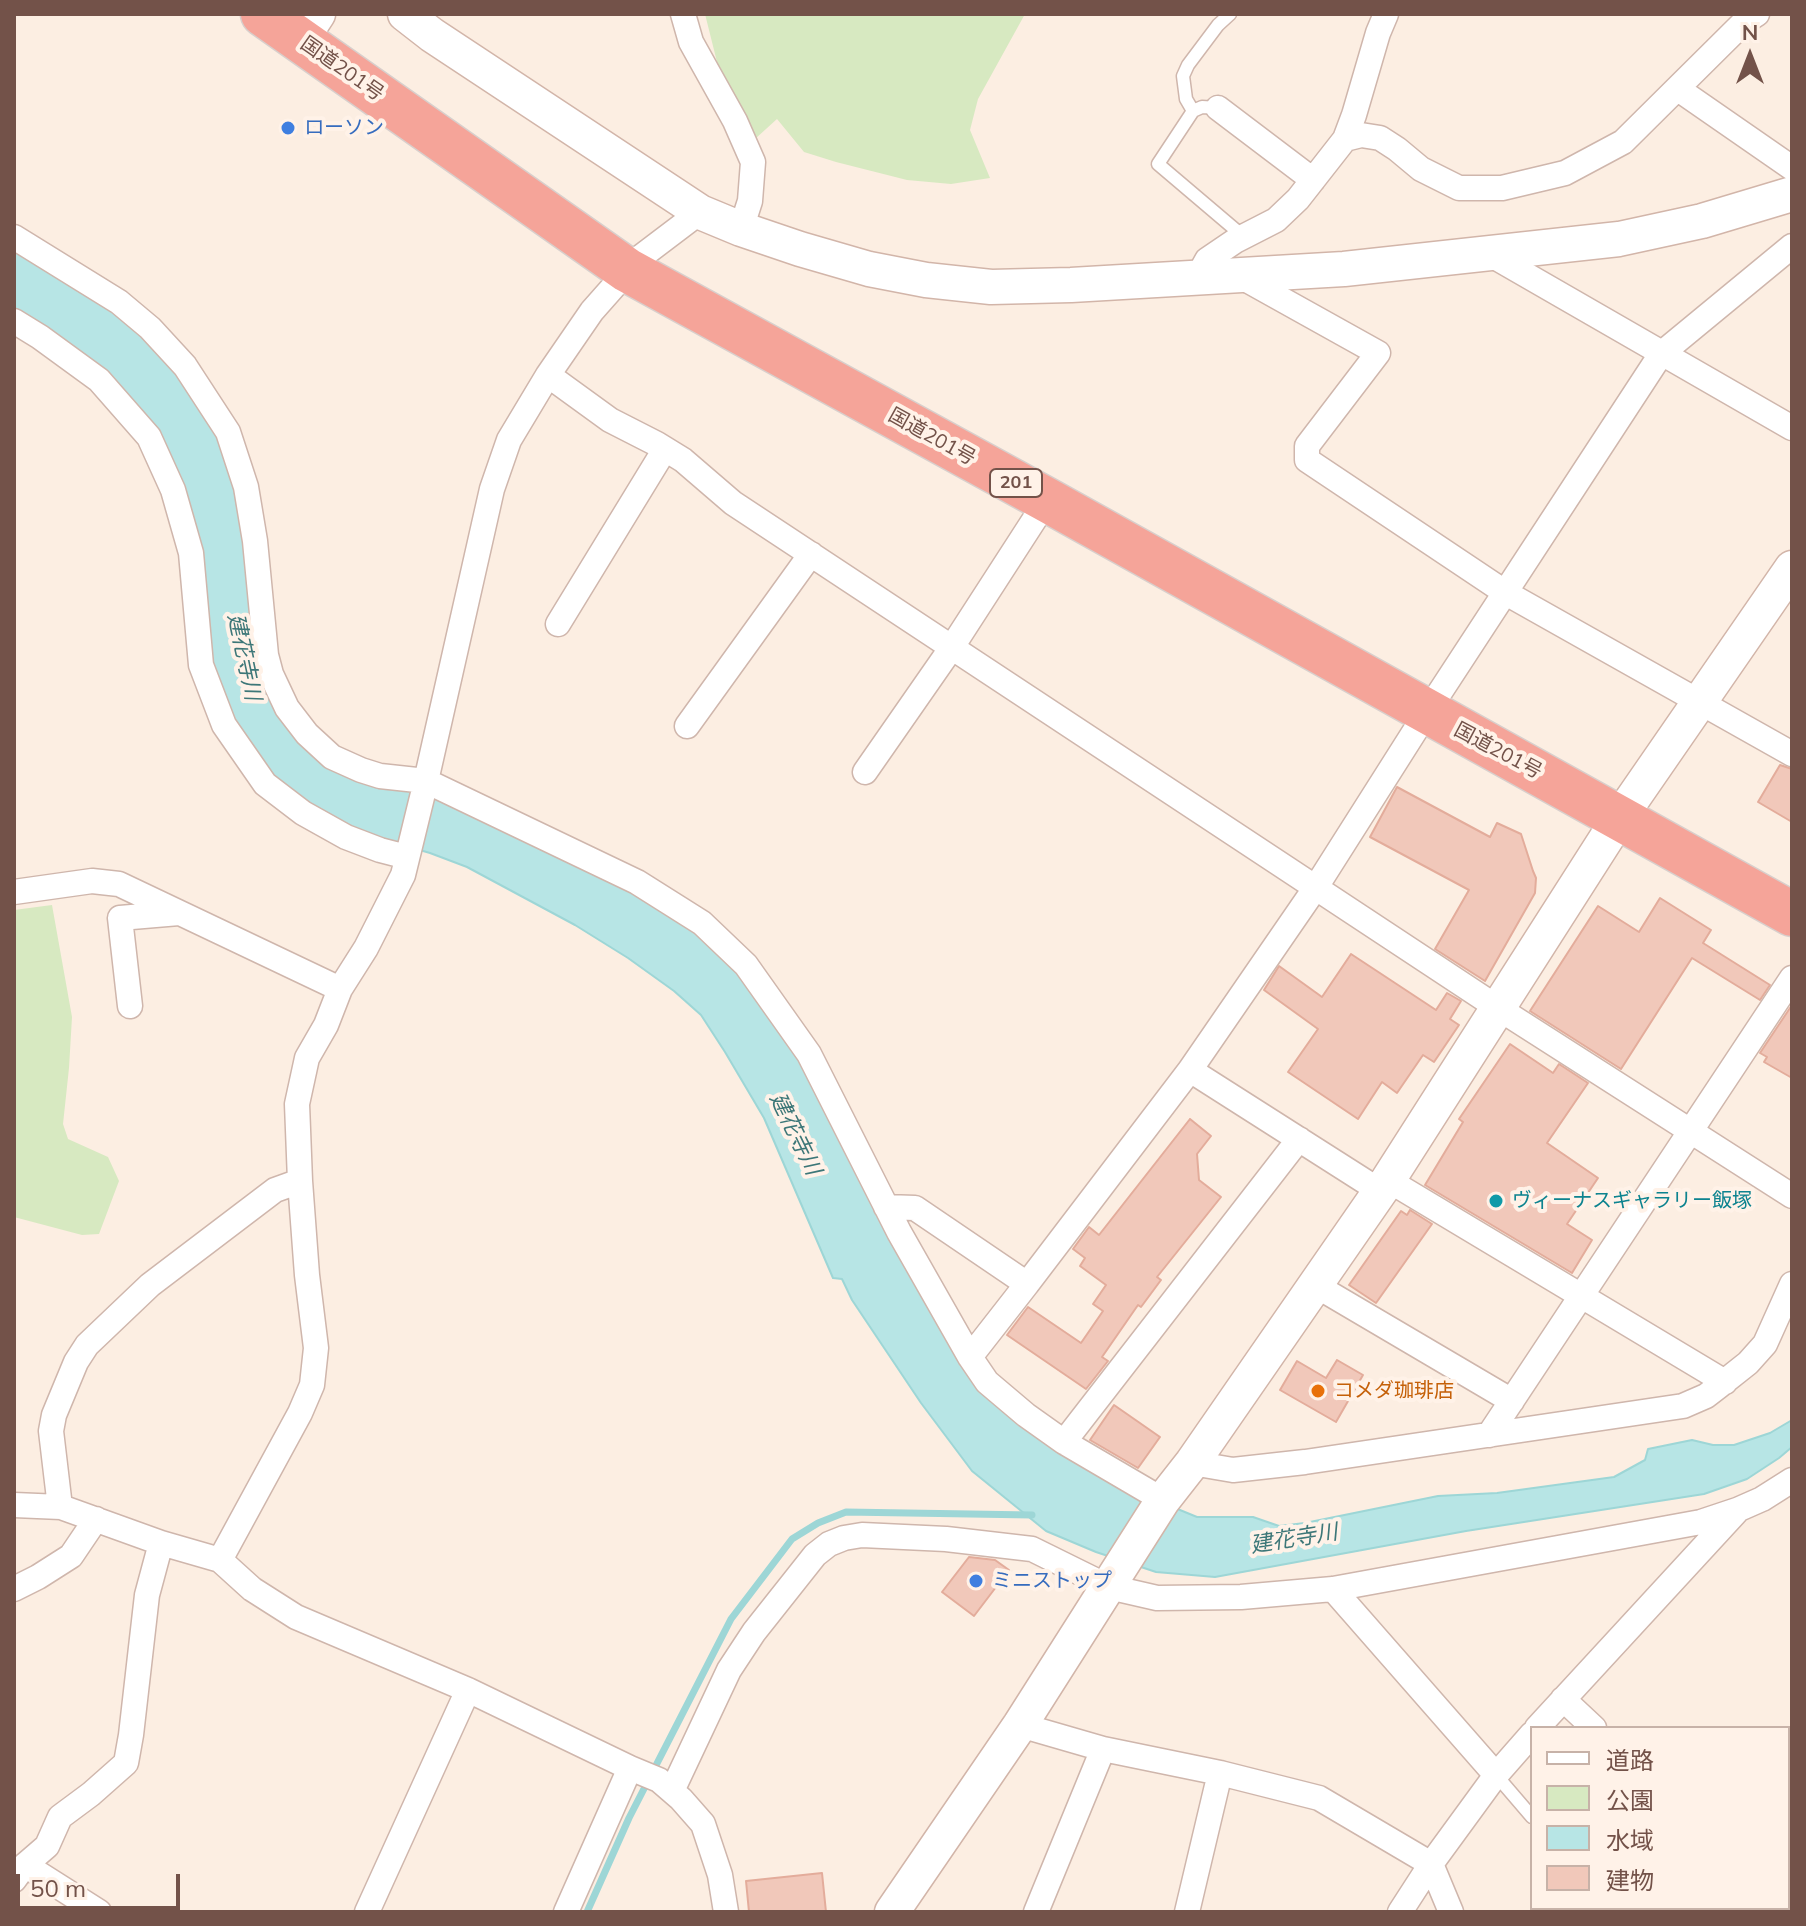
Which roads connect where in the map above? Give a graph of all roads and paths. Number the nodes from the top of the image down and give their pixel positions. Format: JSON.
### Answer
{"nodes":[{"id":1,"x":263,"y":14,"type":"edge"},
{"id":2,"x":405,"y":14,"type":"edge"},
{"id":3,"x":683,"y":14,"type":"edge"},
{"id":4,"x":1230,"y":14,"type":"edge"},
{"id":5,"x":1386,"y":14,"type":"edge"},
{"id":6,"x":1757,"y":14,"type":"edge"},
{"id":7,"x":309,"y":27,"type":"edge"},
{"id":8,"x":1678,"y":89,"type":"junction"},
{"id":9,"x":1218,"y":108,"type":"joint"},
{"id":10,"x":1193,"y":111,"type":"junction"},
{"id":11,"x":1345,"y":139,"type":"junction"},
{"id":12,"x":1792,"y":168,"type":"edge"},
{"id":13,"x":1313,"y":180,"type":"junction"},
{"id":14,"x":1792,"y":194,"type":"edge"},
{"id":15,"x":700,"y":212,"type":"junction"},
{"id":16,"x":741,"y":229,"type":"junction"},
{"id":17,"x":14,"y":237,"type":"edge"},
{"id":18,"x":1244,"y":237,"type":"junction"},
{"id":19,"x":1792,"y":246,"type":"edge"},
{"id":20,"x":1488,"y":253,"type":"junction"},
{"id":21,"x":627,"y":270,"type":"junction"},
{"id":22,"x":1238,"y":275,"type":"junction"},
{"id":23,"x":1197,"y":278,"type":"junction"},
{"id":24,"x":14,"y":321,"type":"edge"},
{"id":25,"x":1661,"y":354,"type":"junction"},
{"id":26,"x":548,"y":375,"type":"junction"},
{"id":27,"x":1792,"y":428,"type":"edge"},
{"id":28,"x":665,"y":449,"type":"junction"},
{"id":29,"x":1047,"y":500,"type":"junction"},
{"id":30,"x":811,"y":554,"type":"junction"},
{"id":31,"x":1792,"y":568,"type":"edge"},
{"id":32,"x":1506,"y":593,"type":"junction"},
{"id":33,"x":558,"y":624,"type":"dead end"},
{"id":34,"x":952,"y":647,"type":"junction"},
{"id":35,"x":1699,"y":703,"type":"junction"},
{"id":36,"x":1427,"y":712,"type":"junction"},
{"id":37,"x":687,"y":726,"type":"dead end"},
{"id":38,"x":1792,"y":754,"type":"edge"},
{"id":39,"x":865,"y":772,"type":"dead end"},
{"id":40,"x":425,"y":785,"type":"junction"},
{"id":41,"x":1620,"y":817,"type":"junction"},
{"id":42,"x":408,"y":854,"type":"junction"},
{"id":43,"x":1316,"y":887,"type":"junction"},
{"id":44,"x":14,"y":892,"type":"edge"},
{"id":45,"x":181,"y":913,"type":"junction"},
{"id":46,"x":1792,"y":914,"type":"edge"},
{"id":47,"x":1792,"y":978,"type":"edge"},
{"id":48,"x":340,"y":989,"type":"junction"},
{"id":49,"x":130,"y":1006,"type":"dead end"},
{"id":50,"x":1498,"y":1008,"type":"junction"},
{"id":51,"x":1190,"y":1070,"type":"junction"},
{"id":52,"x":1691,"y":1131,"type":"junction"},
{"id":53,"x":1299,"y":1139,"type":"junction"},
{"id":54,"x":300,"y":1181,"type":"junction"},
{"id":55,"x":1384,"y":1185,"type":"junction"},
{"id":56,"x":1792,"y":1196,"type":"edge"},
{"id":57,"x":886,"y":1207,"type":"junction"},
{"id":58,"x":1027,"y":1284,"type":"junction"},
{"id":59,"x":1792,"y":1284,"type":"edge"},
{"id":60,"x":1315,"y":1285,"type":"junction"},
{"id":61,"x":1581,"y":1296,"type":"junction"},
{"id":62,"x":970,"y":1357,"type":"junction"},
{"id":63,"x":1725,"y":1382,"type":"junction"},
{"id":64,"x":1512,"y":1401,"type":"junction"},
{"id":65,"x":1489,"y":1435,"type":"junction"},
{"id":66,"x":1064,"y":1442,"type":"junction"},
{"id":67,"x":1192,"y":1463,"type":"junction"},
{"id":68,"x":1790,"y":1486,"type":"edge"},
{"id":69,"x":1163,"y":1500,"type":"junction"},
{"id":70,"x":14,"y":1505,"type":"edge"},
{"id":71,"x":60,"y":1507,"type":"junction"},
{"id":72,"x":1737,"y":1510,"type":"junction"},
{"id":73,"x":96,"y":1519,"type":"junction"},
{"id":74,"x":161,"y":1543,"type":"junction"},
{"id":75,"x":220,"y":1560,"type":"junction"},
{"id":76,"x":1112,"y":1581,"type":"junction"},
{"id":77,"x":14,"y":1589,"type":"edge"},
{"id":78,"x":1333,"y":1589,"type":"junction"},
{"id":79,"x":468,"y":1690,"type":"junction"},
{"id":80,"x":1563,"y":1699,"type":"junction"},
{"id":81,"x":1020,"y":1725,"type":"junction"},
{"id":82,"x":1539,"y":1726,"type":"edge"},
{"id":83,"x":1592,"y":1726,"type":"edge"},
{"id":84,"x":1530,"y":1736,"type":"edge"},
{"id":85,"x":1103,"y":1749,"type":"junction"},
{"id":86,"x":630,"y":1768,"type":"junction"},
{"id":87,"x":1220,"y":1773,"type":"junction"},
{"id":88,"x":1496,"y":1775,"type":"junction"},
{"id":89,"x":672,"y":1791,"type":"junction"},
{"id":90,"x":1530,"y":1815,"type":"edge"},
{"id":91,"x":1431,"y":1864,"type":"junction"},
{"id":92,"x":20,"y":1872,"type":"edge"},
{"id":93,"x":99,"y":1912,"type":"edge"},
{"id":94,"x":367,"y":1912,"type":"edge"},
{"id":95,"x":566,"y":1912,"type":"edge"},
{"id":96,"x":726,"y":1912,"type":"edge"},
{"id":97,"x":892,"y":1912,"type":"edge"},
{"id":98,"x":1036,"y":1912,"type":"edge"},
{"id":99,"x":1187,"y":1912,"type":"edge"},
{"id":100,"x":1400,"y":1912,"type":"edge"},
{"id":101,"x":1451,"y":1912,"type":"edge"}],
"edges":[{"from":1,"to":7,"type":"highway","name":"国道201号","number":"201"},
{"from":2,"to":15,"type":"street"},
{"from":3,"to":16,"type":"street"},
{"from":4,"to":10,"type":"lane"},
{"from":5,"to":11,"type":"street"},
{"from":6,"to":8,"type":"street"},
{"from":7,"to":21,"type":"highway","name":"国道201号","number":"201"},
{"from":8,"to":11,"type":"street"},
{"from":8,"to":12,"type":"street"},
{"from":9,"to":10,"type":"lane"},
{"from":9,"to":13,"type":"street"},
{"from":10,"to":18,"type":"lane"},
{"from":11,"to":13,"type":"street"},
{"from":13,"to":18,"type":"street"},
{"from":14,"to":20,"type":"street"},
{"from":15,"to":16,"type":"street"},
{"from":15,"to":21,"type":"street"},
{"from":16,"to":23,"type":"street"},
{"from":17,"to":40,"type":"street"},
{"from":18,"to":23,"type":"street"},
{"from":19,"to":25,"type":"street"},
{"from":20,"to":22,"type":"street"},
{"from":20,"to":25,"type":"street"},
{"from":21,"to":26,"type":"street"},
{"from":21,"to":29,"type":"highway","name":"国道201号","number":"201"},
{"from":22,"to":23,"type":"street"},
{"from":22,"to":32,"type":"street"},
{"from":24,"to":42,"type":"street"},
{"from":25,"to":27,"type":"street"},
{"from":25,"to":32,"type":"street"},
{"from":26,"to":28,"type":"street"},
{"from":26,"to":40,"type":"street"},
{"from":28,"to":30,"type":"street"},
{"from":28,"to":33,"type":"street"},
{"from":29,"to":34,"type":"street"},
{"from":29,"to":36,"type":"highway","name":"国道201号","number":"201"},
{"from":30,"to":34,"type":"street"},
{"from":30,"to":37,"type":"street"},
{"from":31,"to":35,"type":"street"},
{"from":32,"to":35,"type":"street"},
{"from":32,"to":36,"type":"street"},
{"from":34,"to":39,"type":"street"},
{"from":34,"to":43,"type":"street"},
{"from":35,"to":38,"type":"street"},
{"from":35,"to":41,"type":"street"},
{"from":36,"to":41,"type":"highway","name":"国道201号","number":"201"},
{"from":36,"to":43,"type":"street"},
{"from":40,"to":42,"type":"street"},
{"from":40,"to":57,"type":"street"},
{"from":41,"to":46,"type":"highway","name":"国道201号","number":"201"},
{"from":41,"to":50,"type":"street"},
{"from":42,"to":48,"type":"street"},
{"from":43,"to":50,"type":"street"},
{"from":43,"to":51,"type":"street"},
{"from":44,"to":45,"type":"street"},
{"from":45,"to":48,"type":"street"},
{"from":45,"to":49,"type":"street"},
{"from":47,"to":52,"type":"street"},
{"from":48,"to":54,"type":"street"},
{"from":50,"to":52,"type":"street"},
{"from":50,"to":55,"type":"street"},
{"from":51,"to":53,"type":"street"},
{"from":51,"to":58,"type":"street"},
{"from":52,"to":56,"type":"street"},
{"from":52,"to":61,"type":"street"},
{"from":53,"to":55,"type":"street"},
{"from":53,"to":66,"type":"street"},
{"from":54,"to":71,"type":"street"},
{"from":54,"to":75,"type":"street"},
{"from":55,"to":60,"type":"street"},
{"from":55,"to":61,"type":"street"},
{"from":57,"to":58,"type":"street"},
{"from":57,"to":62,"type":"street"},
{"from":58,"to":62,"type":"street"},
{"from":59,"to":63,"type":"street"},
{"from":60,"to":64,"type":"street"},
{"from":60,"to":67,"type":"street"},
{"from":61,"to":63,"type":"street"},
{"from":61,"to":64,"type":"street"},
{"from":62,"to":66,"type":"street"},
{"from":63,"to":65,"type":"street"},
{"from":64,"to":65,"type":"street"},
{"from":65,"to":67,"type":"street"},
{"from":66,"to":69,"type":"street"},
{"from":67,"to":69,"type":"street"},
{"from":68,"to":72,"type":"street"},
{"from":69,"to":76,"type":"street"},
{"from":70,"to":71,"type":"street"},
{"from":71,"to":73,"type":"street"},
{"from":72,"to":78,"type":"street"},
{"from":72,"to":80,"type":"street"},
{"from":73,"to":74,"type":"street"},
{"from":73,"to":77,"type":"street"},
{"from":74,"to":75,"type":"street"},
{"from":74,"to":92,"type":"street"},
{"from":75,"to":79,"type":"street"},
{"from":76,"to":78,"type":"street"},
{"from":76,"to":81,"type":"street"},
{"from":76,"to":89,"type":"street"},
{"from":78,"to":88,"type":"street"},
{"from":79,"to":86,"type":"street"},
{"from":79,"to":94,"type":"street"},
{"from":80,"to":82,"type":"street"},
{"from":80,"to":83,"type":"street"},
{"from":81,"to":85,"type":"street"},
{"from":81,"to":97,"type":"street"},
{"from":84,"to":88,"type":"street"},
{"from":85,"to":87,"type":"street"},
{"from":85,"to":98,"type":"street"},
{"from":86,"to":89,"type":"street"},
{"from":86,"to":95,"type":"street"},
{"from":87,"to":91,"type":"street"},
{"from":87,"to":99,"type":"street"},
{"from":88,"to":90,"type":"lane"},
{"from":88,"to":91,"type":"street"},
{"from":89,"to":96,"type":"street"},
{"from":91,"to":100,"type":"street"},
{"from":91,"to":101,"type":"street"},
{"from":92,"to":93,"type":"street"}]}
